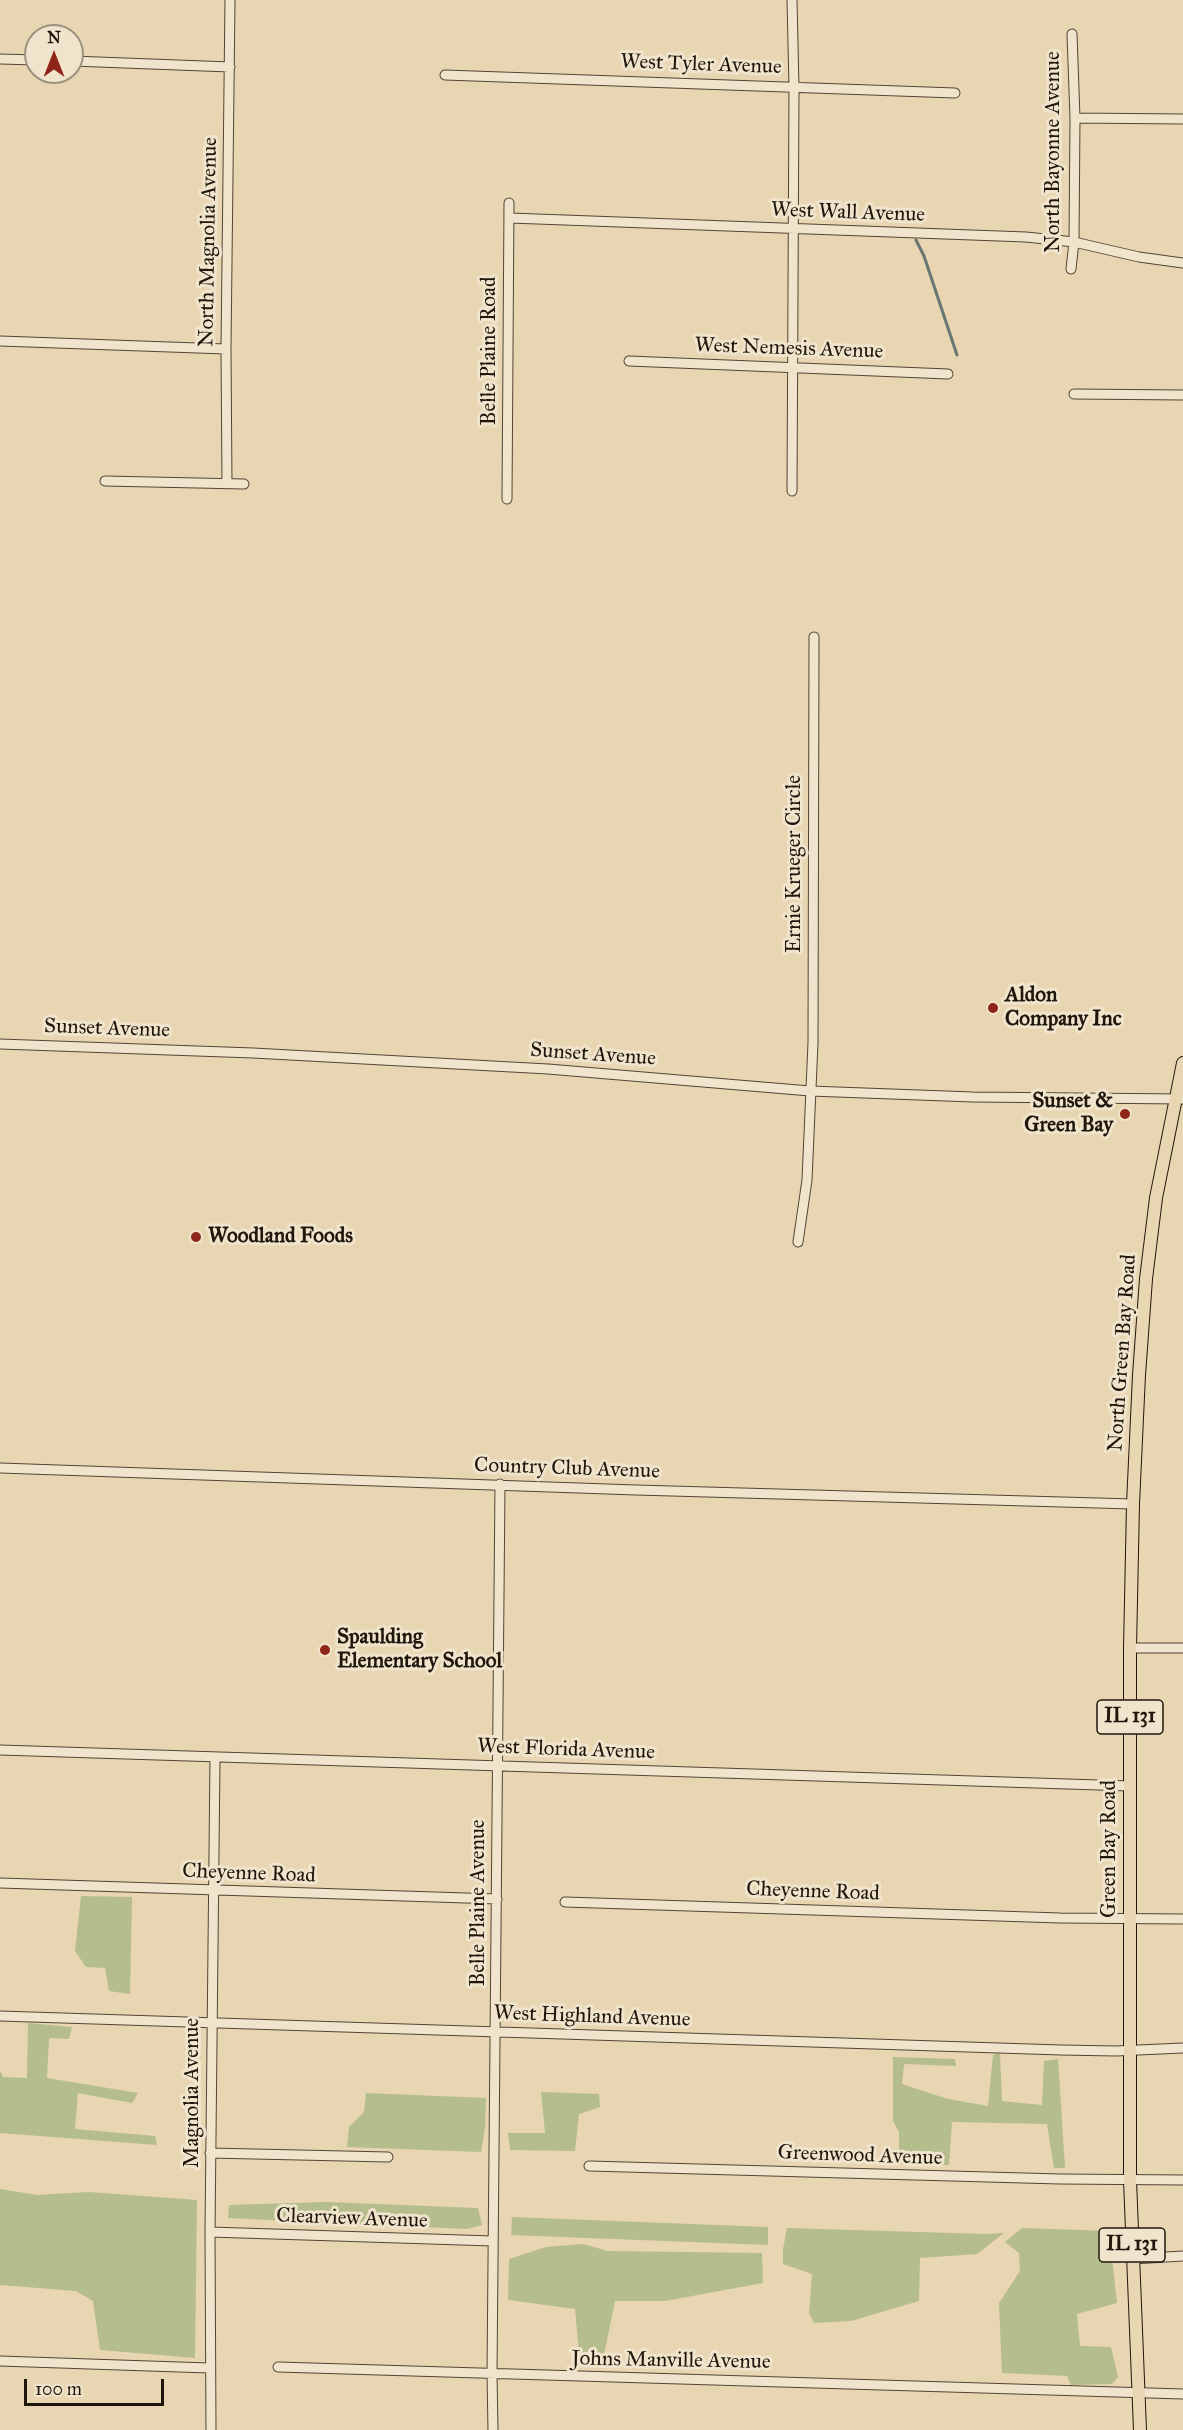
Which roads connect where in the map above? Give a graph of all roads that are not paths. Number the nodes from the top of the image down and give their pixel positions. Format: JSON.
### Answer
{"nodes":[{"id":1,"x":230,"y":0,"type":"edge"},
{"id":2,"x":792,"y":0,"type":"edge"},
{"id":3,"x":1072,"y":34,"type":"dead end"},
{"id":4,"x":0,"y":59,"type":"edge"},
{"id":5,"x":24,"y":60,"type":"edge"},
{"id":6,"x":84,"y":61,"type":"edge"},
{"id":7,"x":230,"y":67,"type":"junction"},
{"id":8,"x":445,"y":75,"type":"dead end"},
{"id":9,"x":794,"y":87,"type":"junction"},
{"id":10,"x":955,"y":93,"type":"dead end"},
{"id":11,"x":1075,"y":118,"type":"junction"},
{"id":12,"x":1183,"y":119,"type":"edge"},
{"id":13,"x":509,"y":204,"type":"dead end"},
{"id":14,"x":510,"y":218,"type":"junction"},
{"id":15,"x":794,"y":229,"type":"junction"},
{"id":16,"x":1074,"y":242,"type":"junction"},
{"id":17,"x":1183,"y":263,"type":"edge"},
{"id":18,"x":1071,"y":269,"type":"dead end"},
{"id":19,"x":0,"y":340,"type":"edge"},
{"id":20,"x":226,"y":350,"type":"junction"},
{"id":21,"x":630,"y":361,"type":"dead end"},
{"id":22,"x":794,"y":368,"type":"junction"},
{"id":23,"x":948,"y":374,"type":"dead end"},
{"id":24,"x":1074,"y":394,"type":"dead end"},
{"id":25,"x":1183,"y":395,"type":"edge"},
{"id":26,"x":105,"y":481,"type":"dead end"},
{"id":27,"x":227,"y":484,"type":"junction"},
{"id":28,"x":244,"y":484,"type":"dead end"},
{"id":29,"x":792,"y":491,"type":"dead end"},
{"id":30,"x":507,"y":499,"type":"dead end"},
{"id":31,"x":814,"y":638,"type":"dead end"},
{"id":32,"x":0,"y":1044,"type":"edge"},
{"id":33,"x":1183,"y":1063,"type":"edge"},
{"id":34,"x":810,"y":1091,"type":"junction"},
{"id":35,"x":1179,"y":1099,"type":"edge"},
{"id":36,"x":798,"y":1242,"type":"dead end"},
{"id":37,"x":0,"y":1468,"type":"edge"},
{"id":38,"x":500,"y":1484,"type":"junction"},
{"id":39,"x":1133,"y":1504,"type":"junction"},
{"id":40,"x":1130,"y":1648,"type":"junction"},
{"id":41,"x":1183,"y":1648,"type":"edge"},
{"id":42,"x":0,"y":1750,"type":"edge"},
{"id":43,"x":214,"y":1757,"type":"junction"},
{"id":44,"x":498,"y":1766,"type":"junction"},
{"id":45,"x":1130,"y":1786,"type":"junction"},
{"id":46,"x":0,"y":1883,"type":"edge"},
{"id":47,"x":213,"y":1891,"type":"junction"},
{"id":48,"x":497,"y":1899,"type":"junction"},
{"id":49,"x":565,"y":1902,"type":"dead end"},
{"id":50,"x":1130,"y":1919,"type":"junction"},
{"id":51,"x":1183,"y":1919,"type":"edge"},
{"id":52,"x":0,"y":2016,"type":"edge"},
{"id":53,"x":211,"y":2023,"type":"junction"},
{"id":54,"x":496,"y":2032,"type":"junction"},
{"id":55,"x":1183,"y":2048,"type":"edge"},
{"id":56,"x":1129,"y":2050,"type":"junction"},
{"id":57,"x":210,"y":2153,"type":"junction"},
{"id":58,"x":388,"y":2157,"type":"dead end"},
{"id":59,"x":589,"y":2166,"type":"dead end"},
{"id":60,"x":1130,"y":2180,"type":"junction"},
{"id":61,"x":1183,"y":2180,"type":"edge"},
{"id":62,"x":210,"y":2232,"type":"junction"},
{"id":63,"x":494,"y":2241,"type":"junction"},
{"id":64,"x":1183,"y":2256,"type":"edge"},
{"id":65,"x":1132,"y":2259,"type":"junction"},
{"id":66,"x":0,"y":2361,"type":"edge"},
{"id":67,"x":278,"y":2367,"type":"dead end"},
{"id":68,"x":209,"y":2368,"type":"junction"},
{"id":69,"x":492,"y":2374,"type":"junction"},
{"id":70,"x":1138,"y":2394,"type":"junction"},
{"id":71,"x":1183,"y":2394,"type":"edge"},
{"id":72,"x":211,"y":2430,"type":"edge"},
{"id":73,"x":493,"y":2430,"type":"edge"},
{"id":74,"x":1140,"y":2430,"type":"edge"}],
"edges":[{"from":1,"to":7,"type":"street","name":"North Magnolia Avenue"},
{"from":2,"to":9,"type":"street"},
{"from":3,"to":11,"type":"street","name":"North Bayonne Avenue"},
{"from":4,"to":5,"type":"street"},
{"from":6,"to":7,"type":"street"},
{"from":7,"to":20,"type":"street","name":"North Magnolia Avenue"},
{"from":8,"to":9,"type":"street","name":"West Tyler Avenue"},
{"from":9,"to":10,"type":"street","name":"West Tyler Avenue"},
{"from":9,"to":15,"type":"street"},
{"from":11,"to":12,"type":"street"},
{"from":11,"to":16,"type":"street","name":"North Bayonne Avenue"},
{"from":13,"to":14,"type":"street","name":"Belle Plaine Road"},
{"from":14,"to":15,"type":"street","name":"West Wall Avenue"},
{"from":14,"to":30,"type":"street","name":"Belle Plaine Road"},
{"from":15,"to":16,"type":"street","name":"West Wall Avenue"},
{"from":15,"to":22,"type":"street"},
{"from":16,"to":17,"type":"street","name":"West Wall Avenue"},
{"from":16,"to":18,"type":"street","name":"North Bayonne Avenue"},
{"from":19,"to":20,"type":"street"},
{"from":20,"to":27,"type":"street","name":"North Magnolia Avenue"},
{"from":21,"to":22,"type":"street","name":"West Nemesis Avenue"},
{"from":22,"to":23,"type":"street","name":"West Nemesis Avenue"},
{"from":22,"to":29,"type":"street"},
{"from":24,"to":25,"type":"street"},
{"from":26,"to":27,"type":"street"},
{"from":27,"to":28,"type":"street"},
{"from":31,"to":34,"type":"street","name":"Ernie Krueger Circle"},
{"from":32,"to":34,"type":"street","name":"Sunset Avenue"},
{"from":33,"to":35,"type":"main road","name":"North Green Bay Road","number":"IL 131"},
{"from":34,"to":35,"type":"street","name":"Sunset Avenue"},
{"from":34,"to":36,"type":"street","name":"Ernie Krueger Circle"},
{"from":35,"to":39,"type":"main road","name":"North Green Bay Road","number":"IL 131"},
{"from":37,"to":38,"type":"street","name":"Country Club Avenue"},
{"from":38,"to":39,"type":"street","name":"Country Club Avenue"},
{"from":38,"to":44,"type":"street","name":"Belle Plaine Avenue"},
{"from":39,"to":40,"type":"main road","name":"North Green Bay Road","number":"IL 131"},
{"from":40,"to":41,"type":"street"},
{"from":40,"to":45,"type":"main road","name":"Green Bay Road","number":"IL 131"},
{"from":42,"to":43,"type":"street","name":"West Florida Avenue"},
{"from":43,"to":44,"type":"street","name":"West Florida Avenue"},
{"from":43,"to":47,"type":"street","name":"Magnolia Avenue"},
{"from":44,"to":45,"type":"street","name":"West Florida Avenue"},
{"from":44,"to":48,"type":"street","name":"Belle Plaine Avenue"},
{"from":45,"to":50,"type":"main road","name":"Green Bay Road","number":"IL 131"},
{"from":46,"to":47,"type":"street","name":"Cheyenne Road"},
{"from":47,"to":48,"type":"street","name":"Cheyenne Road"},
{"from":47,"to":53,"type":"street","name":"Magnolia Avenue"},
{"from":48,"to":54,"type":"street","name":"Belle Plaine Avenue"},
{"from":49,"to":50,"type":"street","name":"Cheyenne Road"},
{"from":50,"to":51,"type":"street","name":"Cheyenne Road"},
{"from":50,"to":56,"type":"main road","name":"Green Bay Road","number":"IL 131"},
{"from":52,"to":53,"type":"street","name":"West Highland Avenue"},
{"from":53,"to":54,"type":"street","name":"West Highland Avenue"},
{"from":53,"to":57,"type":"street","name":"Magnolia Avenue"},
{"from":54,"to":56,"type":"street","name":"West Highland Avenue"},
{"from":54,"to":63,"type":"street","name":"Belle Plaine Avenue"},
{"from":55,"to":56,"type":"street","name":"West Highland Avenue"},
{"from":56,"to":60,"type":"main road","number":"IL 131"},
{"from":57,"to":58,"type":"street"},
{"from":57,"to":62,"type":"street","name":"Magnolia Avenue"},
{"from":59,"to":60,"type":"street","name":"Greenwood Avenue"},
{"from":60,"to":61,"type":"street","name":"Greenwood Avenue"},
{"from":60,"to":65,"type":"main road","number":"IL 131"},
{"from":62,"to":63,"type":"street","name":"Clearview Avenue"},
{"from":62,"to":68,"type":"street","name":"Magnolia Avenue"},
{"from":63,"to":69,"type":"street","name":"Belle Plaine Avenue"},
{"from":64,"to":65,"type":"street"},
{"from":65,"to":70,"type":"main road","number":"IL 131"},
{"from":66,"to":68,"type":"street"},
{"from":67,"to":69,"type":"street","name":"Johns Manville Avenue"},
{"from":68,"to":72,"type":"street","name":"Magnolia Avenue"},
{"from":69,"to":70,"type":"street","name":"Johns Manville Avenue"},
{"from":69,"to":73,"type":"street","name":"Belle Plaine Avenue"},
{"from":70,"to":71,"type":"street","name":"Johns Manville Avenue"},
{"from":70,"to":74,"type":"main road","number":"IL 131"}]}
